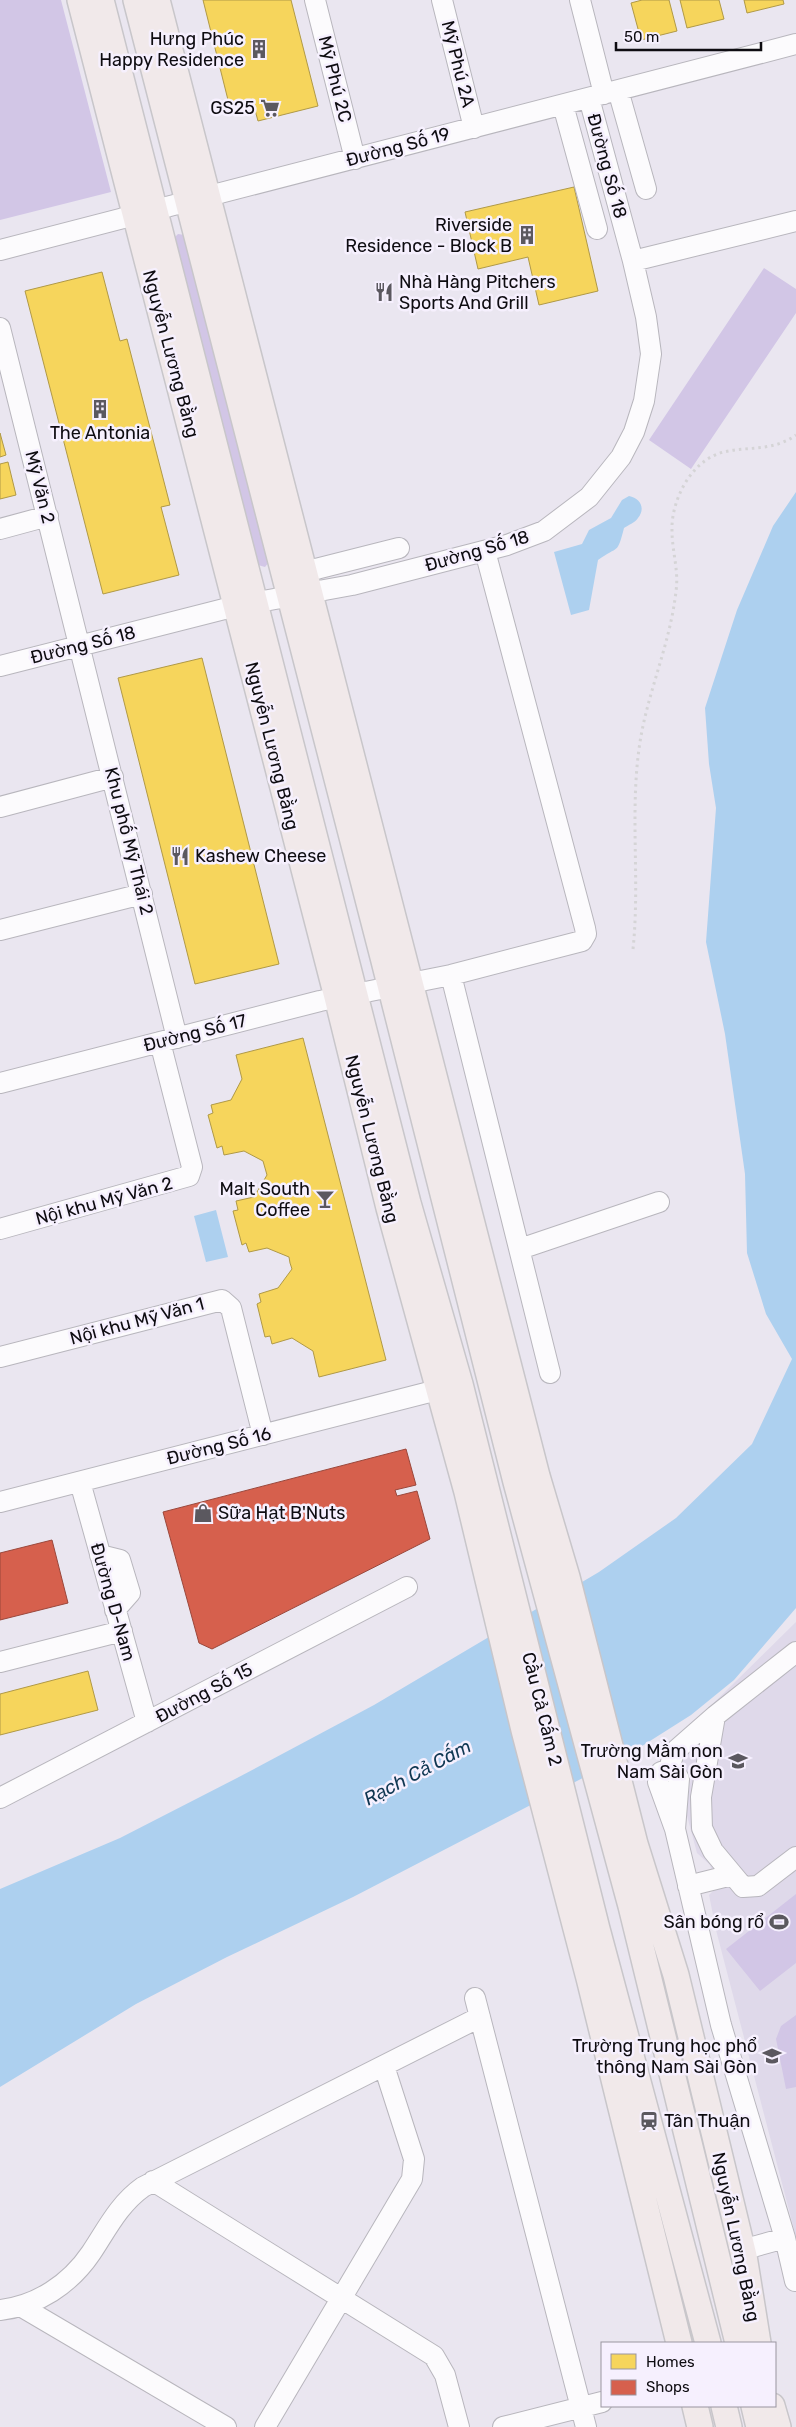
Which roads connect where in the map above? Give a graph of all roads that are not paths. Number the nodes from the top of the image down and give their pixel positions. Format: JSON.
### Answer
{"nodes":[{"id":1,"x":80,"y":0,"type":"edge"},
{"id":2,"x":101,"y":0,"type":"edge"},
{"id":3,"x":136,"y":0,"type":"edge"},
{"id":4,"x":157,"y":0,"type":"edge"},
{"id":5,"x":315,"y":0,"type":"edge"},
{"id":6,"x":442,"y":0,"type":"edge"},
{"id":7,"x":580,"y":0,"type":"edge"},
{"id":8,"x":796,"y":44,"type":"edge"},
{"id":9,"x":604,"y":94,"type":"junction"},
{"id":10,"x":563,"y":104,"type":"junction"},
{"id":11,"x":474,"y":128,"type":"junction"},
{"id":12,"x":355,"y":159,"type":"junction"},
{"id":13,"x":646,"y":189,"type":"dead end"},
{"id":14,"x":198,"y":200,"type":"junction"},
{"id":15,"x":144,"y":213,"type":"junction"},
{"id":16,"x":796,"y":221,"type":"edge"},
{"id":17,"x":597,"y":229,"type":"dead end"},
{"id":18,"x":0,"y":250,"type":"edge"},
{"id":19,"x":633,"y":261,"type":"junction"},
{"id":20,"x":0,"y":328,"type":"edge"},
{"id":21,"x":8,"y":390,"type":"edge"},
{"id":22,"x":48,"y":516,"type":"junction"},
{"id":23,"x":0,"y":529,"type":"edge"},
{"id":24,"x":399,"y":548,"type":"dead end"},
{"id":25,"x":485,"y":551,"type":"junction"},
{"id":26,"x":301,"y":587,"type":"junction"},
{"id":27,"x":246,"y":604,"type":"junction"},
{"id":28,"x":81,"y":645,"type":"junction"},
{"id":29,"x":0,"y":666,"type":"edge"},
{"id":30,"x":113,"y":777,"type":"junction"},
{"id":31,"x":0,"y":807,"type":"edge"},
{"id":32,"x":142,"y":894,"type":"junction"},
{"id":33,"x":0,"y":930,"type":"edge"},
{"id":34,"x":451,"y":975,"type":"junction"},
{"id":35,"x":400,"y":985,"type":"junction"},
{"id":36,"x":346,"y":995,"type":"junction"},
{"id":37,"x":169,"y":1040,"type":"junction"},
{"id":38,"x":0,"y":1083,"type":"edge"},
{"id":39,"x":659,"y":1202,"type":"dead end"},
{"id":40,"x":0,"y":1229,"type":"edge"},
{"id":41,"x":520,"y":1249,"type":"junction"},
{"id":42,"x":0,"y":1357,"type":"edge"},
{"id":43,"x":550,"y":1373,"type":"dead end"},
{"id":44,"x":450,"y":1387,"type":"junction"},
{"id":45,"x":263,"y":1435,"type":"junction"},
{"id":46,"x":80,"y":1482,"type":"junction"},
{"id":47,"x":477,"y":1490,"type":"junction"},
{"id":48,"x":0,"y":1502,"type":"edge"},
{"id":49,"x":407,"y":1587,"type":"dead end"},
{"id":50,"x":122,"y":1631,"type":"junction"},
{"id":51,"x":796,"y":1652,"type":"edge"},
{"id":52,"x":0,"y":1662,"type":"edge"},
{"id":53,"x":715,"y":1716,"type":"junction"},
{"id":54,"x":147,"y":1722,"type":"junction"},
{"id":55,"x":0,"y":1798,"type":"edge"},
{"id":56,"x":796,"y":1857,"type":"edge"},
{"id":57,"x":732,"y":1875,"type":"junction"},
{"id":58,"x":688,"y":1886,"type":"junction"},
{"id":59,"x":642,"y":1903,"type":"junction"},
{"id":60,"x":475,"y":1998,"type":"dead end"},
{"id":61,"x":480,"y":2017,"type":"junction"},
{"id":62,"x":384,"y":2066,"type":"junction"},
{"id":63,"x":153,"y":2181,"type":"junction"},
{"id":64,"x":785,"y":2238,"type":"junction"},
{"id":65,"x":742,"y":2250,"type":"junction"},
{"id":66,"x":795,"y":2281,"type":"dead end"},
{"id":67,"x":342,"y":2298,"type":"junction"},
{"id":68,"x":22,"y":2307,"type":"junction"},
{"id":69,"x":0,"y":2310,"type":"edge"},
{"id":70,"x":679,"y":2342,"type":"edge"},
{"id":71,"x":708,"y":2342,"type":"edge"},
{"id":72,"x":738,"y":2342,"type":"edge"},
{"id":73,"x":758,"y":2342,"type":"edge"},
{"id":74,"x":601,"y":2402,"type":"edge"},
{"id":75,"x":581,"y":2407,"type":"junction"},
{"id":76,"x":695,"y":2407,"type":"edge"},
{"id":77,"x":724,"y":2407,"type":"edge"},
{"id":78,"x":754,"y":2407,"type":"edge"},
{"id":79,"x":772,"y":2407,"type":"edge"},
{"id":80,"x":226,"y":2427,"type":"edge"},
{"id":81,"x":265,"y":2427,"type":"edge"},
{"id":82,"x":459,"y":2427,"type":"edge"},
{"id":83,"x":503,"y":2427,"type":"edge"},
{"id":84,"x":586,"y":2427,"type":"edge"},
{"id":85,"x":700,"y":2427,"type":"edge"},
{"id":86,"x":729,"y":2427,"type":"edge"},
{"id":87,"x":759,"y":2427,"type":"edge"},
{"id":88,"x":778,"y":2427,"type":"edge"}],
"edges":[{"from":1,"to":15,"type":"main road","name":"Nguyễn Lương Bằng"},
{"from":2,"to":15,"type":"main road","name":"Nguyễn Lương Bằng"},
{"from":3,"to":14,"type":"main road"},
{"from":4,"to":14,"type":"main road"},
{"from":5,"to":12,"type":"street","name":"Mỹ Phú 2C"},
{"from":6,"to":11,"type":"street","name":"Mỹ Phú 2A"},
{"from":7,"to":9,"type":"street"},
{"from":8,"to":9,"type":"street","name":"Đường Số 19"},
{"from":9,"to":10,"type":"street","name":"Đường Số 19"},
{"from":9,"to":13,"type":"street"},
{"from":9,"to":19,"type":"street","name":"Đường Số 18"},
{"from":10,"to":11,"type":"street","name":"Đường Số 19"},
{"from":10,"to":17,"type":"street"},
{"from":11,"to":12,"type":"street","name":"Đường Số 19"},
{"from":12,"to":14,"type":"street","name":"Đường Số 19"},
{"from":14,"to":15,"type":"street","name":"Đường Số 19"},
{"from":14,"to":26,"type":"main road"},
{"from":15,"to":18,"type":"street","name":"Đường Số 19"},
{"from":15,"to":27,"type":"main road","name":"Nguyễn Lương Bằng"},
{"from":16,"to":19,"type":"street"},
{"from":19,"to":25,"type":"street","name":"Đường Số 18"},
{"from":20,"to":21,"type":"street","name":"Mỹ Văn 2"},
{"from":21,"to":22,"type":"street","name":"Mỹ Văn 2"},
{"from":22,"to":23,"type":"street"},
{"from":22,"to":28,"type":"street","name":"Mỹ Văn 2"},
{"from":24,"to":26,"type":"street"},
{"from":25,"to":26,"type":"street","name":"Đường Số 18"},
{"from":25,"to":34,"type":"street","name":"Đường Số 17"},
{"from":26,"to":27,"type":"street","name":"Đường Số 18"},
{"from":26,"to":35,"type":"main road"},
{"from":27,"to":28,"type":"street","name":"Đường Số 18"},
{"from":27,"to":36,"type":"main road","name":"Nguyễn Lương Bằng"},
{"from":28,"to":29,"type":"street","name":"Đường Số 18"},
{"from":28,"to":30,"type":"street","name":"Khu phố Mỹ Thái 2"},
{"from":30,"to":31,"type":"street"},
{"from":30,"to":32,"type":"street","name":"Khu phố Mỹ Thái 2"},
{"from":32,"to":33,"type":"street"},
{"from":32,"to":37,"type":"street","name":"Khu phố Mỹ Thái 2"},
{"from":34,"to":35,"type":"street","name":"Đường Số 17"},
{"from":34,"to":41,"type":"street"},
{"from":35,"to":36,"type":"street","name":"Đường Số 17"},
{"from":35,"to":59,"type":"main road","name":"Cầu Cả Cấm 2"},
{"from":36,"to":37,"type":"street","name":"Đường Số 17"},
{"from":36,"to":44,"type":"main road","name":"Nguyễn Lương Bằng"},
{"from":37,"to":38,"type":"street","name":"Đường Số 17"},
{"from":37,"to":40,"type":"street","name":"Nội khu Mỹ Văn 2"},
{"from":39,"to":41,"type":"street"},
{"from":41,"to":43,"type":"street"},
{"from":42,"to":45,"type":"street","name":"Nội khu Mỹ Văn 1"},
{"from":44,"to":45,"type":"street","name":"Đường Số 16"},
{"from":44,"to":47,"type":"main road","name":"Nguyễn Lương Bằng"},
{"from":45,"to":46,"type":"street","name":"Đường Số 16"},
{"from":46,"to":48,"type":"street","name":"Đường Số 16"},
{"from":46,"to":50,"type":"street","name":"Đường D-Nam"},
{"from":47,"to":70,"type":"main road","name":"Cầu Cả Cấm 2"},
{"from":47,"to":71,"type":"main road","name":"Cầu Cả Cấm 2"},
{"from":49,"to":54,"type":"street","name":"Đường Số 15"},
{"from":50,"to":52,"type":"street"},
{"from":50,"to":54,"type":"street","name":"Đường D-Nam"},
{"from":51,"to":53,"type":"street"},
{"from":53,"to":57,"type":"street"},
{"from":53,"to":58,"type":"street"},
{"from":54,"to":55,"type":"street","name":"Đường Số 15"},
{"from":56,"to":57,"type":"street"},
{"from":57,"to":58,"type":"street"},
{"from":58,"to":64,"type":"street"},
{"from":59,"to":65,"type":"main road","name":"Nguyễn Lương Bằng"},
{"from":59,"to":72,"type":"main road","name":"Nguyễn Lương Bằng"},
{"from":60,"to":61,"type":"street"},
{"from":61,"to":62,"type":"street"},
{"from":61,"to":75,"type":"street"},
{"from":62,"to":63,"type":"street"},
{"from":62,"to":67,"type":"street"},
{"from":63,"to":67,"type":"street"},
{"from":63,"to":68,"type":"street"},
{"from":64,"to":65,"type":"street"},
{"from":64,"to":66,"type":"street"},
{"from":65,"to":73,"type":"main road","name":"Nguyễn Lương Bằng"},
{"from":67,"to":81,"type":"street"},
{"from":67,"to":82,"type":"street"},
{"from":68,"to":69,"type":"street"},
{"from":68,"to":80,"type":"street"},
{"from":74,"to":75,"type":"street"},
{"from":75,"to":83,"type":"street"},
{"from":75,"to":84,"type":"street"},
{"from":76,"to":85,"type":"main road"},
{"from":77,"to":86,"type":"main road"},
{"from":78,"to":87,"type":"main road"},
{"from":79,"to":88,"type":"main road"}]}
